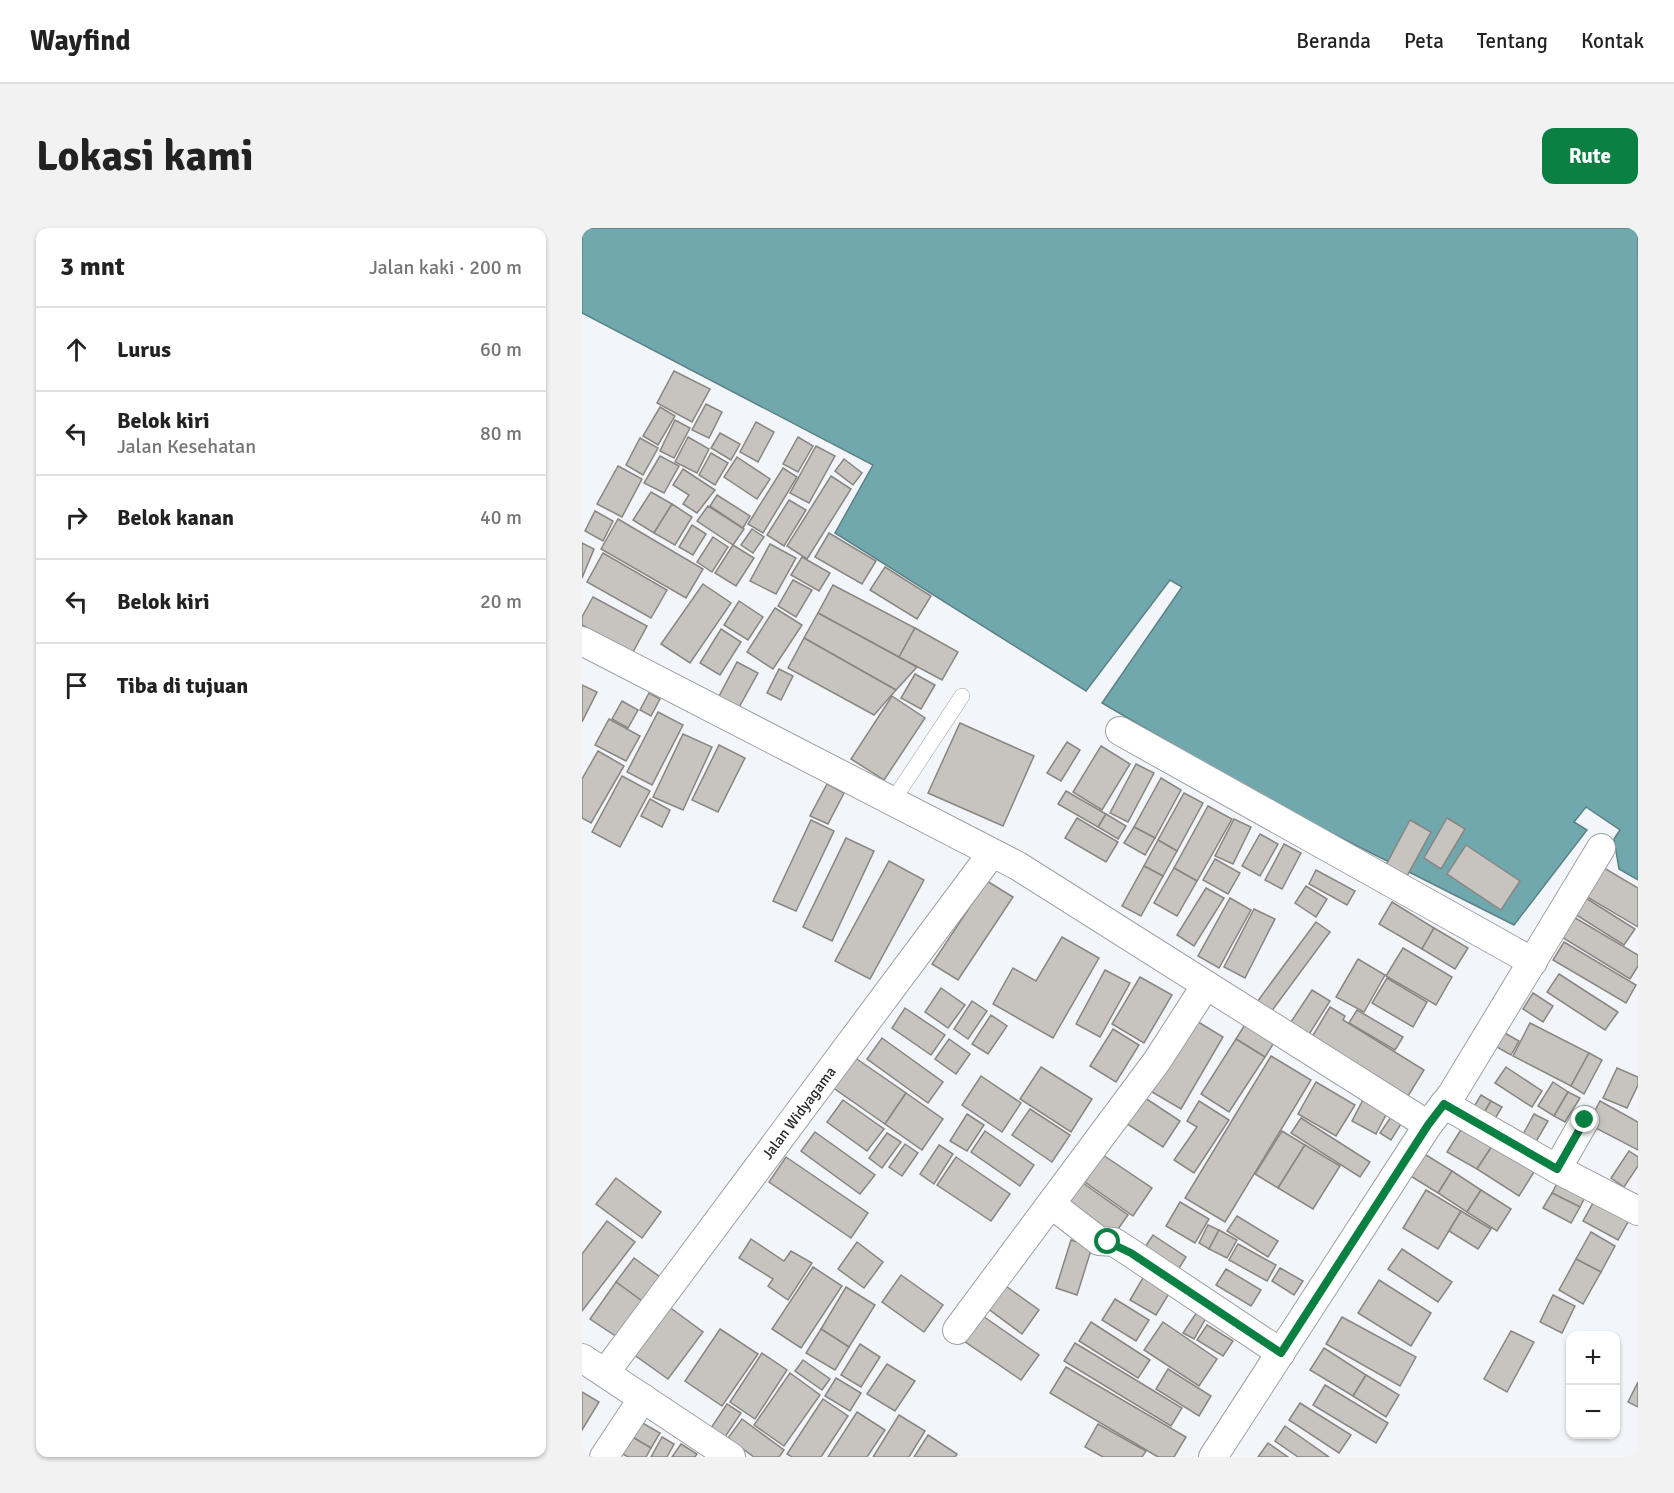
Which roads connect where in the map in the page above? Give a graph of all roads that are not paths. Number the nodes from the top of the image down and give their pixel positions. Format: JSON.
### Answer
{"nodes":[{"id":1,"x":582,"y":641,"type":"edge"},
{"id":2,"x":962,"y":696,"type":"dead end"},
{"id":3,"x":1120,"y":731,"type":"dead end"},
{"id":4,"x":892,"y":802,"type":"junction"},
{"id":5,"x":1600,"y":848,"type":"dead end"},
{"id":6,"x":992,"y":853,"type":"junction"},
{"id":7,"x":1533,"y":962,"type":"junction"},
{"id":8,"x":1206,"y":985,"type":"junction"},
{"id":9,"x":1436,"y":1114,"type":"junction"},
{"id":10,"x":1585,"y":1120,"type":"dead end"},
{"id":11,"x":1557,"y":1169,"type":"junction"},
{"id":12,"x":1051,"y":1204,"type":"junction"},
{"id":13,"x":1638,"y":1211,"type":"edge"},
{"id":14,"x":957,"y":1330,"type":"dead end"},
{"id":15,"x":1281,"y":1353,"type":"junction"},
{"id":16,"x":594,"y":1365,"type":"edge"},
{"id":17,"x":643,"y":1398,"type":"junction"},
{"id":18,"x":604,"y":1457,"type":"edge"},
{"id":19,"x":731,"y":1457,"type":"edge"},
{"id":20,"x":1214,"y":1457,"type":"edge"}],
"edges":[{"from":1,"to":4,"type":"street"},
{"from":2,"to":4,"type":"lane"},
{"from":3,"to":7,"type":"street"},
{"from":4,"to":6,"type":"street"},
{"from":5,"to":7,"type":"street"},
{"from":6,"to":8,"type":"street"},
{"from":6,"to":16,"type":"street","name":"Jalan Widyagama"},
{"from":7,"to":9,"type":"street"},
{"from":8,"to":9,"type":"street"},
{"from":8,"to":12,"type":"street"},
{"from":9,"to":11,"type":"street"},
{"from":9,"to":15,"type":"street"},
{"from":10,"to":11,"type":"street"},
{"from":11,"to":13,"type":"street"},
{"from":12,"to":14,"type":"street"},
{"from":12,"to":15,"type":"street"},
{"from":15,"to":20,"type":"street"},
{"from":16,"to":17,"type":"street"},
{"from":17,"to":18,"type":"street"},
{"from":17,"to":19,"type":"street"}]}
